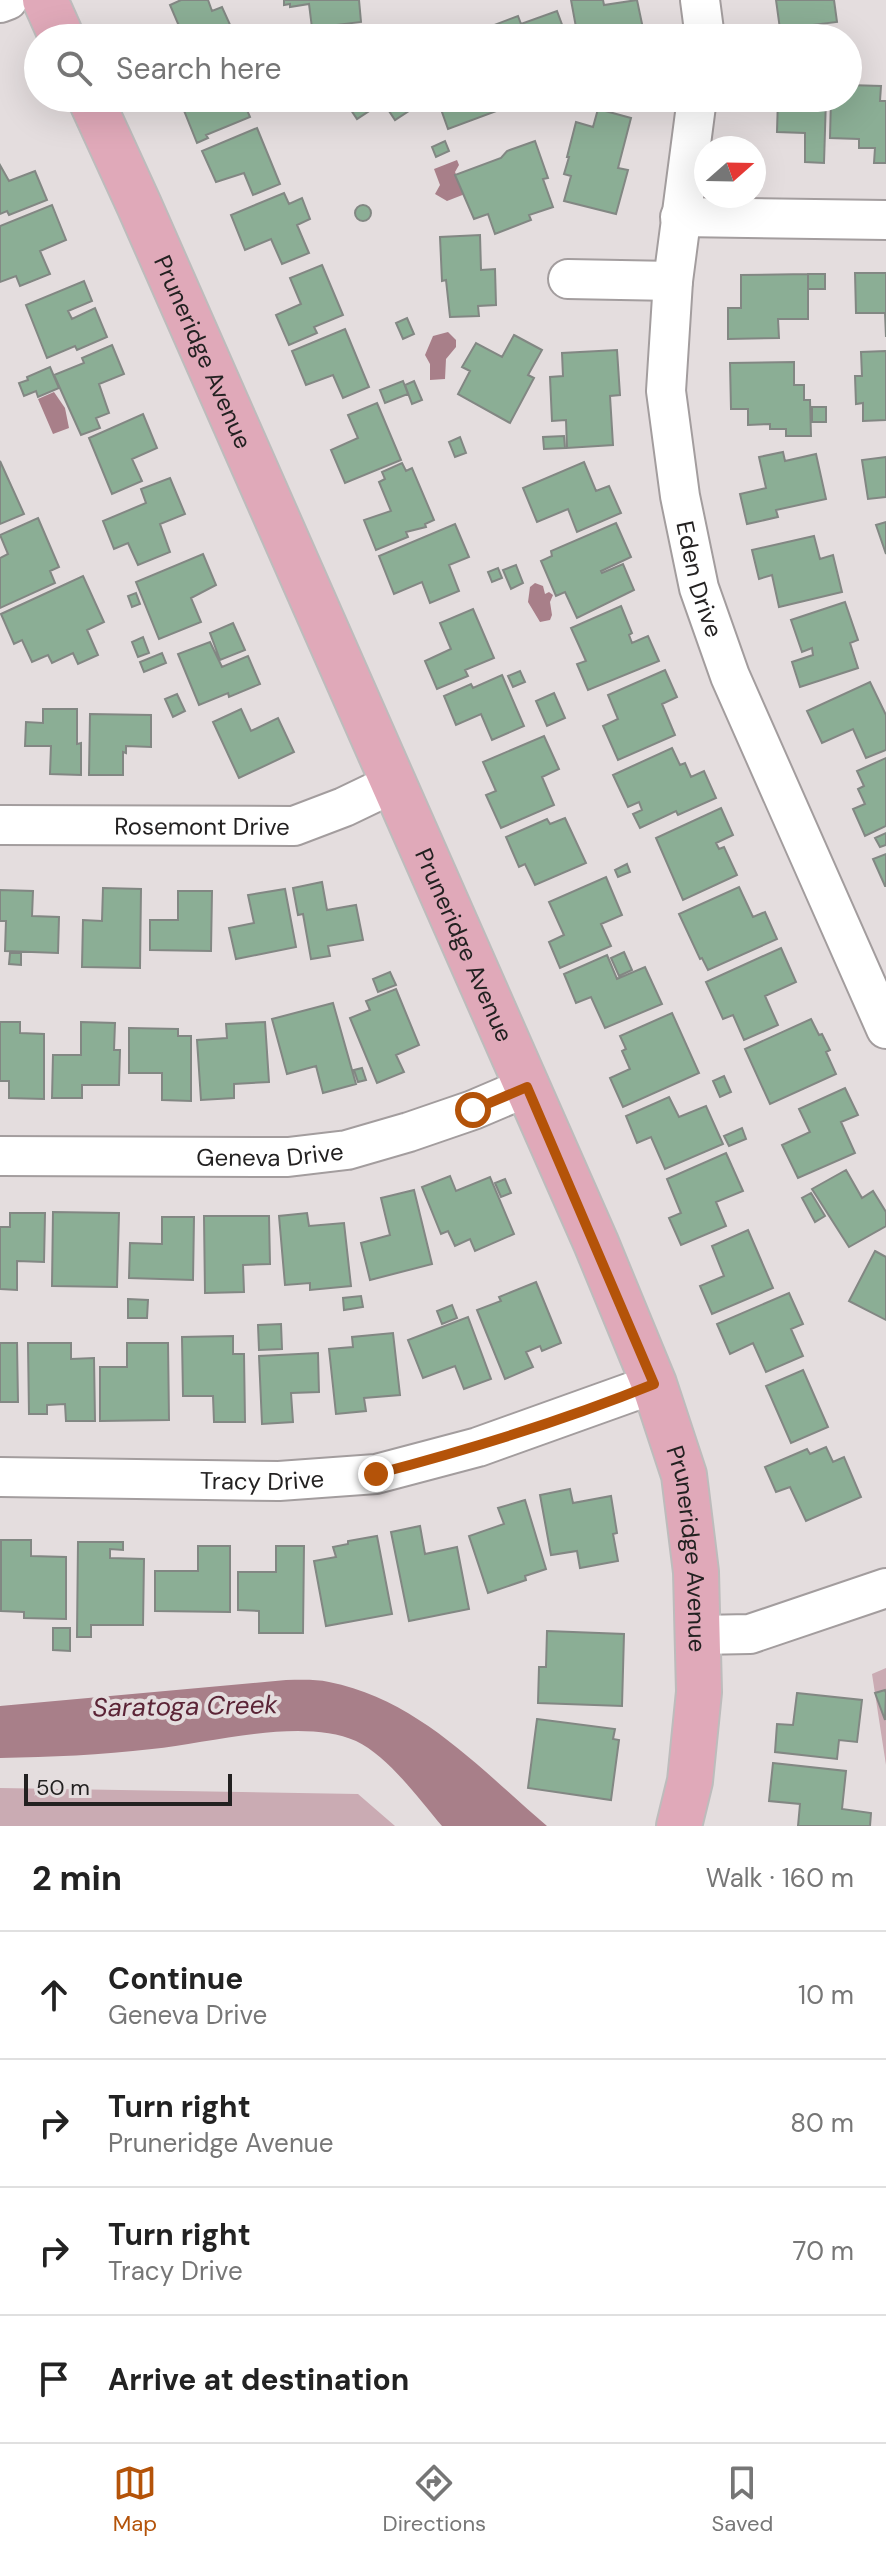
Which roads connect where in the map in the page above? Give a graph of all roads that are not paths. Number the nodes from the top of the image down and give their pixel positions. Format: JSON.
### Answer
{"nodes":[{"id":1,"x":8,"y":0,"type":"edge"},
{"id":2,"x":45,"y":0,"type":"edge"},
{"id":3,"x":700,"y":0,"type":"edge"},
{"id":4,"x":0,"y":3,"type":"edge"},
{"id":5,"x":56,"y":24,"type":"edge"},
{"id":6,"x":703,"y":24,"type":"edge"},
{"id":7,"x":96,"y":112,"type":"edge"},
{"id":8,"x":695,"y":112,"type":"edge"},
{"id":9,"x":680,"y":217,"type":"junction"},
{"id":10,"x":886,"y":220,"type":"edge"},
{"id":11,"x":568,"y":279,"type":"dead end"},
{"id":12,"x":673,"y":281,"type":"junction"},
{"id":13,"x":394,"y":783,"type":"junction"},
{"id":14,"x":0,"y":825,"type":"edge"},
{"id":15,"x":886,"y":1029,"type":"edge"},
{"id":16,"x":527,"y":1087,"type":"junction"},
{"id":17,"x":0,"y":1156,"type":"edge"},
{"id":18,"x":654,"y":1384,"type":"junction"},
{"id":19,"x":0,"y":1477,"type":"edge"},
{"id":20,"x":886,"y":1588,"type":"edge"},
{"id":21,"x":699,"y":1635,"type":"junction"},
{"id":22,"x":679,"y":1826,"type":"edge"}],
"edges":[{"from":1,"to":4,"type":"street"},
{"from":2,"to":5,"type":"main road"},
{"from":3,"to":6,"type":"street"},
{"from":7,"to":13,"type":"main road","name":"Pruneridge Avenue"},
{"from":8,"to":9,"type":"street","name":"Eden Drive"},
{"from":9,"to":10,"type":"street"},
{"from":9,"to":12,"type":"street","name":"Eden Drive"},
{"from":11,"to":12,"type":"street"},
{"from":12,"to":15,"type":"street","name":"Eden Drive"},
{"from":13,"to":14,"type":"street","name":"Rosemont Drive"},
{"from":13,"to":16,"type":"main road","name":"Pruneridge Avenue"},
{"from":16,"to":17,"type":"street","name":"Geneva Drive"},
{"from":16,"to":18,"type":"main road","name":"Pruneridge Avenue"},
{"from":18,"to":19,"type":"street","name":"Tracy Drive"},
{"from":18,"to":21,"type":"main road","name":"Pruneridge Avenue"},
{"from":20,"to":21,"type":"street"},
{"from":21,"to":22,"type":"main road","name":"Pruneridge Avenue"}]}
